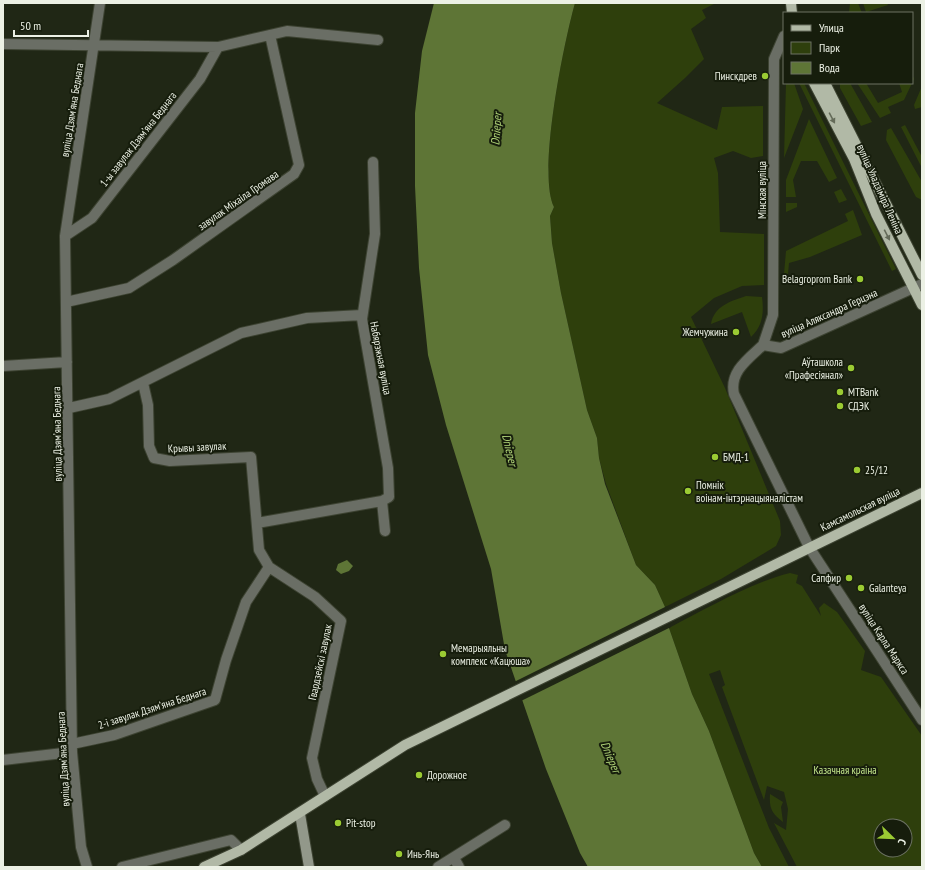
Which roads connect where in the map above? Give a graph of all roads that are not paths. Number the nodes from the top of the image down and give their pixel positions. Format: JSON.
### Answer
{"nodes":[{"id":1,"x":100,"y":3,"type":"edge"},
{"id":2,"x":270,"y":35,"type":"junction"},
{"id":3,"x":783,"y":38,"type":"edge"},
{"id":4,"x":378,"y":40,"type":"dead end"},
{"id":5,"x":3,"y":44,"type":"edge"},
{"id":6,"x":94,"y":45,"type":"junction"},
{"id":7,"x":218,"y":46,"type":"junction"},
{"id":8,"x":815,"y":84,"type":"edge"},
{"id":9,"x":826,"y":84,"type":"edge"},
{"id":10,"x":373,"y":162,"type":"dead end"},
{"id":11,"x":65,"y":236,"type":"junction"},
{"id":12,"x":922,"y":275,"type":"edge"},
{"id":13,"x":918,"y":286,"type":"edge"},
{"id":14,"x":66,"y":302,"type":"junction"},
{"id":15,"x":922,"y":305,"type":"edge"},
{"id":16,"x":362,"y":315,"type":"junction"},
{"id":17,"x":763,"y":345,"type":"junction"},
{"id":18,"x":67,"y":362,"type":"junction"},
{"id":19,"x":3,"y":366,"type":"edge"},
{"id":20,"x":143,"y":383,"type":"junction"},
{"id":21,"x":69,"y":408,"type":"junction"},
{"id":22,"x":922,"y":493,"type":"edge"},
{"id":23,"x":382,"y":501,"type":"junction"},
{"id":24,"x":258,"y":523,"type":"junction"},
{"id":25,"x":385,"y":531,"type":"dead end"},
{"id":26,"x":809,"y":547,"type":"junction"},
{"id":27,"x":269,"y":567,"type":"junction"},
{"id":28,"x":922,"y":720,"type":"edge"},
{"id":29,"x":72,"y":748,"type":"junction"},
{"id":30,"x":3,"y":760,"type":"edge"},
{"id":31,"x":325,"y":796,"type":"junction"},
{"id":32,"x":300,"y":814,"type":"junction"},
{"id":33,"x":505,"y":826,"type":"dead end"},
{"id":34,"x":241,"y":850,"type":"junction"},
{"id":35,"x":454,"y":858,"type":"junction"},
{"id":36,"x":86,"y":867,"type":"edge"},
{"id":37,"x":122,"y":867,"type":"edge"},
{"id":38,"x":204,"y":867,"type":"edge"},
{"id":39,"x":308,"y":867,"type":"edge"},
{"id":40,"x":438,"y":867,"type":"edge"},
{"id":41,"x":459,"y":867,"type":"edge"}],
"edges":[{"from":1,"to":6,"type":"street","name":"вуліца Дзямʼяна Беднага"},
{"from":2,"to":4,"type":"street"},
{"from":2,"to":7,"type":"street"},
{"from":2,"to":14,"type":"street","name":"завулак Міхаіла Громава"},
{"from":3,"to":17,"type":"street","name":"Мінская вуліца"},
{"from":5,"to":6,"type":"street"},
{"from":6,"to":7,"type":"street"},
{"from":6,"to":11,"type":"street","name":"вуліца Дзямʼяна Беднага"},
{"from":7,"to":11,"type":"street","name":"1-ы завулак Дзямʼяна Беднага"},
{"from":8,"to":13,"type":"main road","name":"вуліца Уладзіміра Леніна","one_way":true},
{"from":9,"to":12,"type":"main road","name":"вуліца Уладзіміра Леніна"},
{"from":10,"to":16,"type":"street","name":"Набярэжная вуліца"},
{"from":11,"to":14,"type":"street","name":"вуліца Дзямʼяна Беднага"},
{"from":13,"to":15,"type":"main road","name":"вуліца Уладзіміра Леніна"},
{"from":13,"to":17,"type":"street","name":"вуліца Аляксандра Герцэна"},
{"from":14,"to":18,"type":"street","name":"вуліца Дзямʼяна Беднага"},
{"from":16,"to":20,"type":"street"},
{"from":16,"to":23,"type":"street","name":"Набярэжная вуліца"},
{"from":17,"to":26,"type":"street","name":"вуліца Карла Маркса"},
{"from":18,"to":19,"type":"street"},
{"from":18,"to":21,"type":"street","name":"вуліца Дзямʼяна Беднага"},
{"from":20,"to":21,"type":"street"},
{"from":20,"to":24,"type":"street","name":"Крывы завулак"},
{"from":21,"to":29,"type":"street","name":"вуліца Дзямʼяна Беднага"},
{"from":22,"to":26,"type":"main road","name":"Камсамольская вуліца"},
{"from":23,"to":24,"type":"street"},
{"from":23,"to":25,"type":"street","name":"Набярэжная вуліца"},
{"from":24,"to":27,"type":"street","name":"Крывы завулак"},
{"from":26,"to":28,"type":"street","name":"вуліца Карла Маркса"},
{"from":26,"to":31,"type":"main road","name":"Камсамольская вуліца"},
{"from":27,"to":29,"type":"street","name":"2-і завулак Дзямʼяна Беднага"},
{"from":27,"to":31,"type":"street","name":"Гвардзейскі завулак"},
{"from":29,"to":30,"type":"street"},
{"from":29,"to":36,"type":"street","name":"вуліца Дзямʼяна Беднага"},
{"from":31,"to":32,"type":"main road","name":"Камсамольская вуліца"},
{"from":32,"to":34,"type":"main road","name":"Камсамольская вуліца"},
{"from":32,"to":39,"type":"main road"},
{"from":33,"to":35,"type":"street"},
{"from":34,"to":37,"type":"street"},
{"from":34,"to":38,"type":"main road","name":"Камсамольская вуліца"},
{"from":35,"to":40,"type":"street"},
{"from":35,"to":41,"type":"street"}]}
